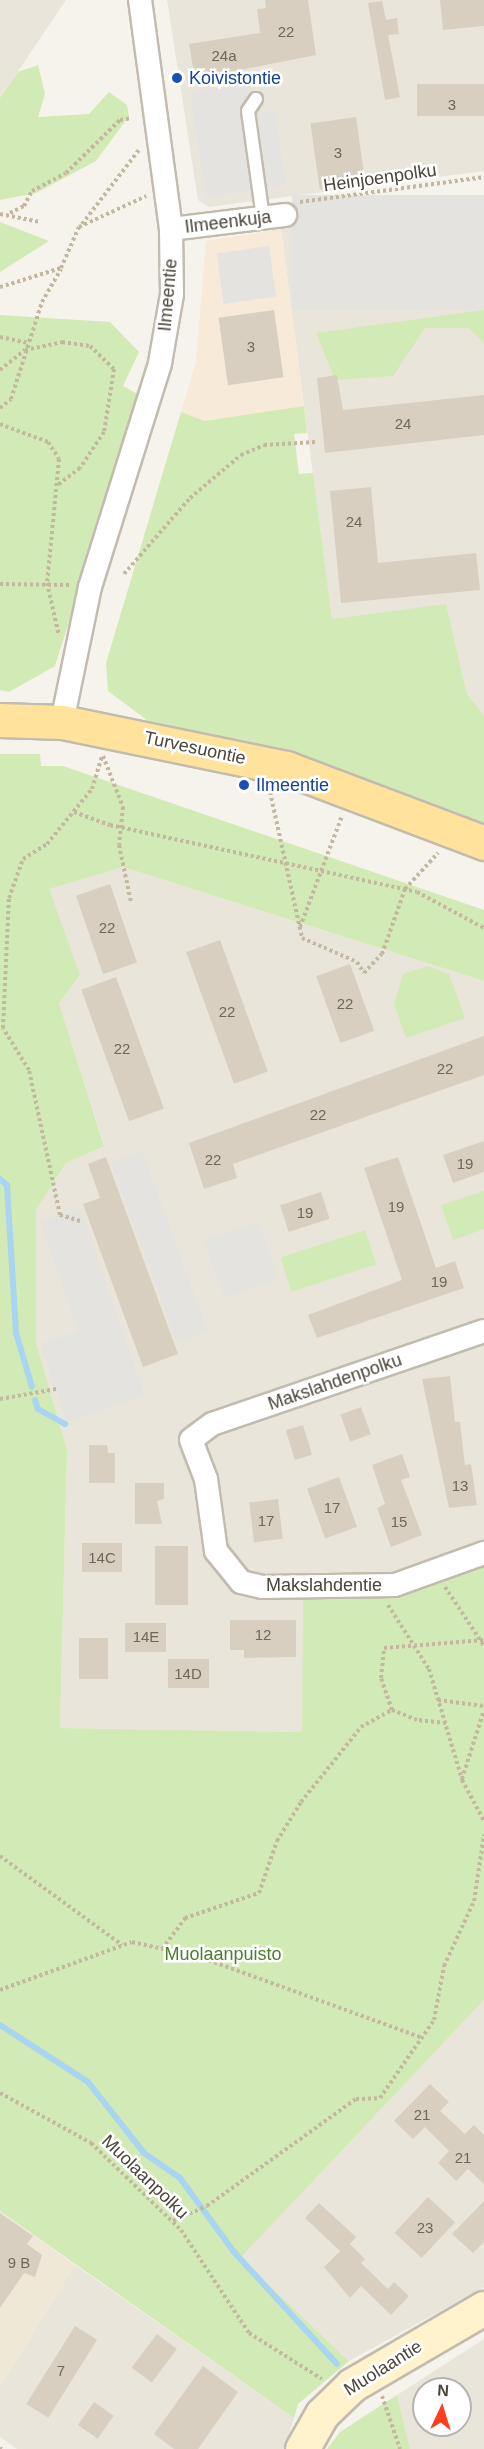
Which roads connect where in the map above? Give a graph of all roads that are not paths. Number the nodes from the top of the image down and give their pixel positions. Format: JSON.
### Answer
{"nodes":[{"id":1,"x":140,"y":0,"type":"edge"},
{"id":2,"x":256,"y":99,"type":"dead end"},
{"id":3,"x":274,"y":216,"type":"joint"},
{"id":4,"x":171,"y":229,"type":"junction"},
{"id":5,"x":0,"y":720,"type":"edge"},
{"id":6,"x":62,"y":722,"type":"junction"},
{"id":7,"x":484,"y":843,"type":"edge"},
{"id":8,"x":484,"y":1330,"type":"edge"},
{"id":9,"x":191,"y":1440,"type":"joint"},
{"id":10,"x":484,"y":1553,"type":"edge"},
{"id":11,"x":484,"y":2308,"type":"edge"},
{"id":12,"x":302,"y":2449,"type":"edge"}],
"edges":[{"from":1,"to":4,"type":"street","name":"Ilmeentie"},
{"from":2,"to":3,"type":"lane"},
{"from":3,"to":4,"type":"street","name":"Ilmeenkuja"},
{"from":4,"to":6,"type":"street","name":"Ilmeentie"},
{"from":5,"to":6,"type":"main road","name":"Turvesuontie"},
{"from":6,"to":7,"type":"main road","name":"Turvesuontie"},
{"from":8,"to":9,"type":"street","name":"Makslahdenpolku"},
{"from":9,"to":10,"type":"street","name":"Makslahdentie"},
{"from":11,"to":12,"type":"street","name":"Muolaantie"}]}
